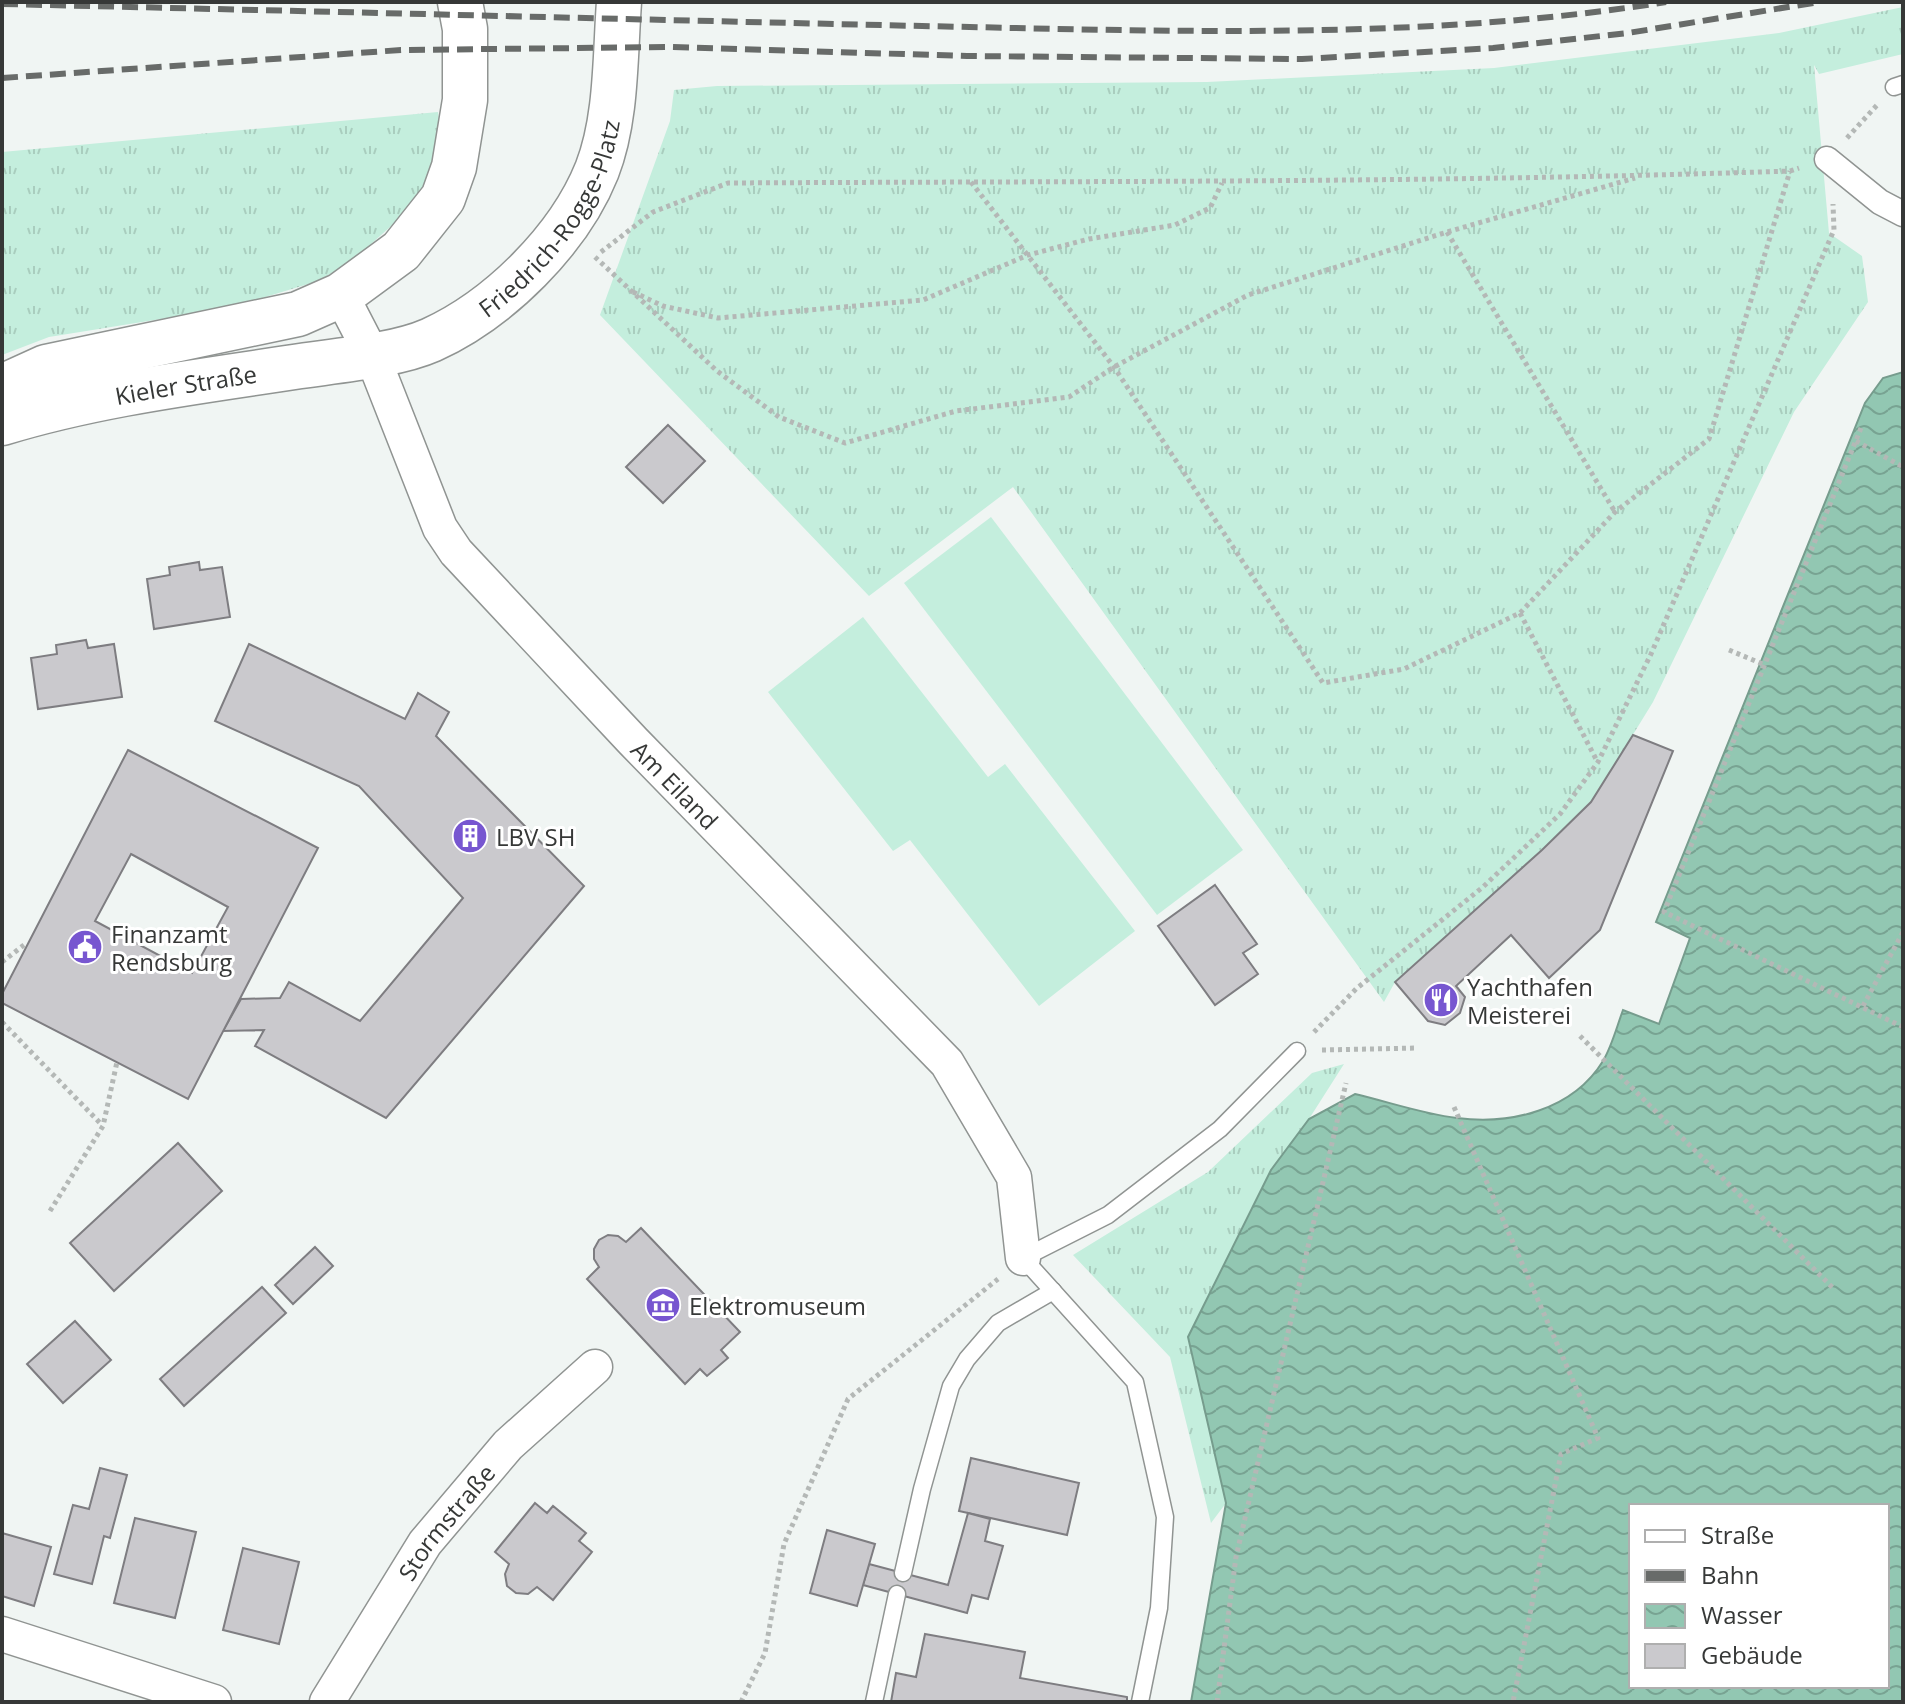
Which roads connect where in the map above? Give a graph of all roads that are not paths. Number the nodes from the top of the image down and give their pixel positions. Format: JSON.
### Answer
{"nodes":[{"id":1,"x":460,"y":2,"type":"edge"},
{"id":2,"x":619,"y":2,"type":"edge"},
{"id":3,"x":1827,"y":159,"type":"road end"},
{"id":4,"x":1903,"y":214,"type":"edge"},
{"id":5,"x":341,"y":295,"type":"junction"},
{"id":6,"x":372,"y":355,"type":"junction"},
{"id":7,"x":2,"y":387,"type":"edge"},
{"id":8,"x":2,"y":423,"type":"edge"},
{"id":9,"x":1297,"y":1051,"type":"road end"},
{"id":10,"x":1023,"y":1258,"type":"junction"},
{"id":11,"x":1053,"y":1291,"type":"junction"},
{"id":12,"x":595,"y":1367,"type":"dead end"},
{"id":13,"x":903,"y":1573,"type":"dead end"},
{"id":14,"x":897,"y":1594,"type":"dead end"},
{"id":15,"x":2,"y":1634,"type":"edge"},
{"id":16,"x":214,"y":1702,"type":"edge"},
{"id":17,"x":327,"y":1702,"type":"edge"},
{"id":18,"x":874,"y":1702,"type":"edge"},
{"id":19,"x":1140,"y":1702,"type":"edge"}],
"edges":[{"from":1,"to":5,"type":"main road"},
{"from":2,"to":6,"type":"main road","name":"Friedrich-Rogge-Platz"},
{"from":3,"to":4,"type":"street"},
{"from":5,"to":6,"type":"street","name":"Am Eiland"},
{"from":5,"to":7,"type":"main road","name":"Kieler Straße"},
{"from":6,"to":8,"type":"main road","name":"Kieler Straße"},
{"from":6,"to":10,"type":"street","name":"Am Eiland"},
{"from":9,"to":10,"type":"lane"},
{"from":10,"to":11,"type":"lane"},
{"from":11,"to":13,"type":"lane"},
{"from":11,"to":19,"type":"lane"},
{"from":12,"to":17,"type":"street","name":"Stormstraße"},
{"from":14,"to":18,"type":"lane"},
{"from":15,"to":16,"type":"street"}]}
